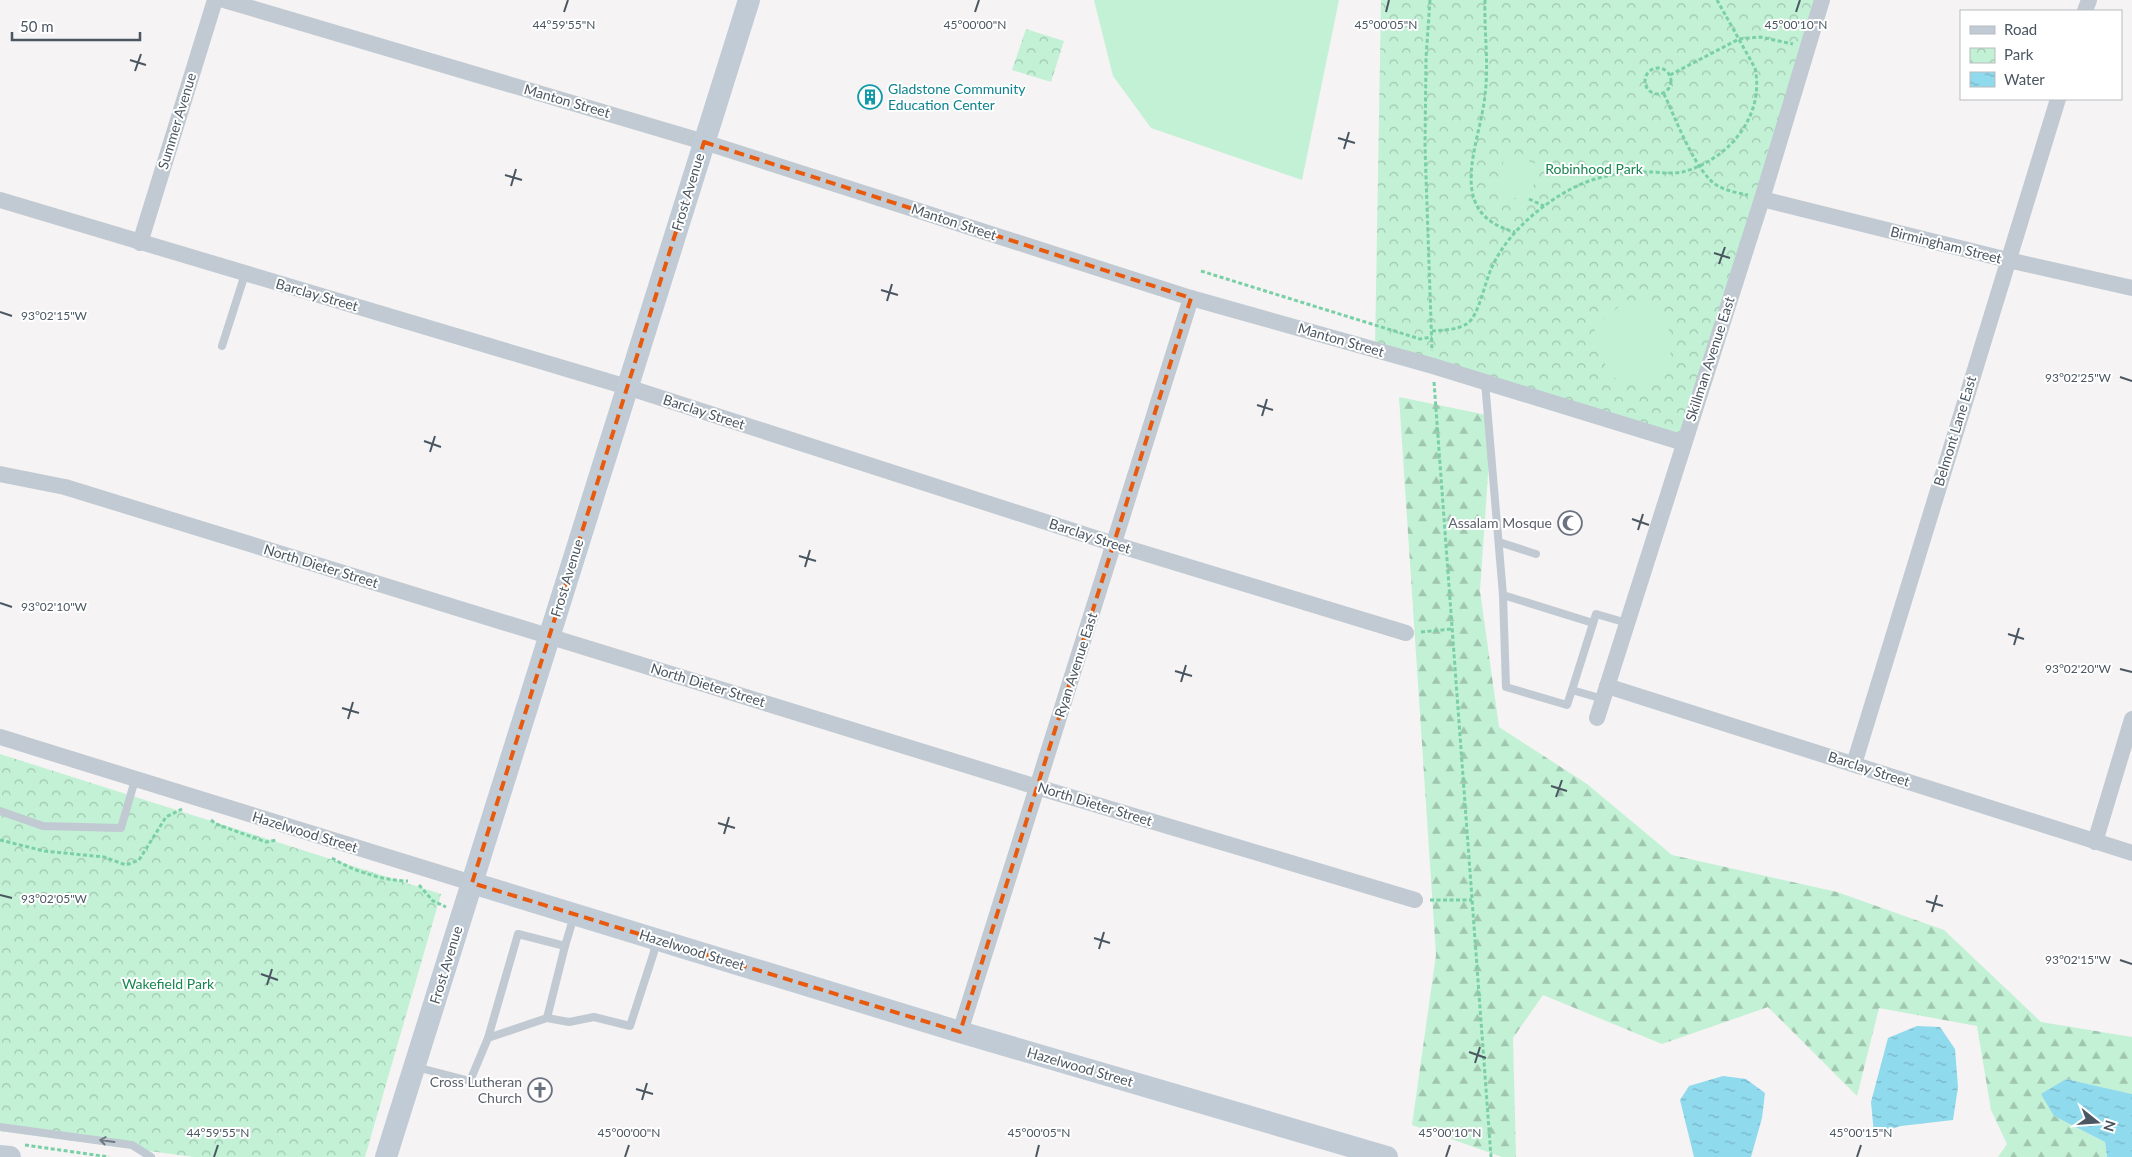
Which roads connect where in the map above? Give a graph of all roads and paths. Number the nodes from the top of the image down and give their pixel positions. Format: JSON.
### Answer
{"nodes":[{"id":1,"x":215,"y":0,"type":"edge"},
{"id":2,"x":224,"y":0,"type":"edge"},
{"id":3,"x":749,"y":0,"type":"edge"},
{"id":4,"x":1430,"y":0,"type":"edge"},
{"id":5,"x":1486,"y":0,"type":"edge"},
{"id":6,"x":1717,"y":0,"type":"edge"},
{"id":7,"x":1822,"y":0,"type":"edge"},
{"id":8,"x":1739,"y":39,"type":"junction"},
{"id":9,"x":1808,"y":48,"type":"junction"},
{"id":10,"x":1670,"y":75,"type":"junction"},
{"id":11,"x":1664,"y":94,"type":"junction"},
{"id":12,"x":2058,"y":100,"type":"edge"},
{"id":13,"x":704,"y":142,"type":"junction"},
{"id":14,"x":1699,"y":166,"type":"junction"},
{"id":15,"x":1529,"y":199,"type":"dead end"},
{"id":16,"x":1762,"y":199,"type":"junction"},
{"id":17,"x":0,"y":200,"type":"edge"},
{"id":18,"x":1544,"y":206,"type":"junction"},
{"id":19,"x":1515,"y":232,"type":"junction"},
{"id":20,"x":140,"y":243,"type":"junction"},
{"id":21,"x":2008,"y":260,"type":"junction"},
{"id":22,"x":1201,"y":271,"type":"dead end"},
{"id":23,"x":245,"y":274,"type":"junction"},
{"id":24,"x":2132,"y":288,"type":"edge"},
{"id":25,"x":1191,"y":298,"type":"junction"},
{"id":26,"x":1432,"y":331,"type":"junction"},
{"id":27,"x":1432,"y":337,"type":"junction"},
{"id":28,"x":222,"y":346,"type":"dead end"},
{"id":29,"x":1433,"y":366,"type":"junction"},
{"id":30,"x":1485,"y":382,"type":"junction"},
{"id":31,"x":627,"y":387,"type":"junction"},
{"id":32,"x":1684,"y":444,"type":"junction"},
{"id":33,"x":0,"y":474,"type":"edge"},
{"id":34,"x":1499,"y":542,"type":"junction"},
{"id":35,"x":1114,"y":544,"type":"junction"},
{"id":36,"x":1536,"y":554,"type":"dead end"},
{"id":37,"x":1504,"y":595,"type":"junction"},
{"id":38,"x":1593,"y":623,"type":"junction"},
{"id":39,"x":1627,"y":623,"type":"junction"},
{"id":40,"x":1452,"y":629,"type":"junction"},
{"id":41,"x":1406,"y":633,"type":"joint"},
{"id":42,"x":550,"y":636,"type":"junction"},
{"id":43,"x":1572,"y":690,"type":"junction"},
{"id":44,"x":1605,"y":693,"type":"junction"},
{"id":45,"x":1597,"y":718,"type":"dead end"},
{"id":46,"x":2132,"y":719,"type":"edge"},
{"id":47,"x":0,"y":737,"type":"edge"},
{"id":48,"x":1854,"y":764,"type":"junction"},
{"id":49,"x":135,"y":780,"type":"junction"},
{"id":50,"x":1037,"y":787,"type":"junction"},
{"id":51,"x":186,"y":807,"type":"dead end"},
{"id":52,"x":0,"y":811,"type":"edge"},
{"id":53,"x":205,"y":815,"type":"dead end"},
{"id":54,"x":282,"y":839,"type":"dead end"},
{"id":55,"x":0,"y":840,"type":"edge"},
{"id":56,"x":2095,"y":842,"type":"junction"},
{"id":57,"x":2132,"y":853,"type":"edge"},
{"id":58,"x":327,"y":855,"type":"dead end"},
{"id":59,"x":472,"y":883,"type":"junction"},
{"id":60,"x":1415,"y":900,"type":"joint"},
{"id":61,"x":1472,"y":900,"type":"junction"},
{"id":62,"x":462,"y":913,"type":"junction"},
{"id":63,"x":574,"y":914,"type":"junction"},
{"id":64,"x":655,"y":939,"type":"junction"},
{"id":65,"x":565,"y":946,"type":"junction"},
{"id":66,"x":547,"y":1018,"type":"junction"},
{"id":67,"x":960,"y":1032,"type":"junction"},
{"id":68,"x":488,"y":1038,"type":"junction"},
{"id":69,"x":414,"y":1067,"type":"junction"},
{"id":70,"x":0,"y":1127,"type":"edge"},
{"id":71,"x":9,"y":1152,"type":"edge"},
{"id":72,"x":109,"y":1157,"type":"edge"},
{"id":73,"x":152,"y":1157,"type":"edge"},
{"id":74,"x":386,"y":1157,"type":"edge"},
{"id":75,"x":1387,"y":1157,"type":"edge"},
{"id":76,"x":1490,"y":1157,"type":"edge"}],
"edges":[{"from":1,"to":20,"type":"street","name":"Summer Avenue"},
{"from":2,"to":13,"type":"street","name":"Manton Street"},
{"from":3,"to":13,"type":"street","name":"Frost Avenue"},
{"from":4,"to":26,"type":"path"},
{"from":5,"to":19,"type":"path"},
{"from":6,"to":8,"type":"path"},
{"from":7,"to":9,"type":"street","name":"Skillman Avenue East"},
{"from":8,"to":9,"type":"path"},
{"from":8,"to":10,"type":"path"},
{"from":8,"to":14,"type":"path"},
{"from":9,"to":16,"type":"street","name":"Skillman Avenue East"},
{"from":10,"to":11,"type":"path"},
{"from":10,"to":11,"type":"path"},
{"from":11,"to":14,"type":"path"},
{"from":12,"to":21,"type":"street","name":"Belmont Lane East"},
{"from":13,"to":25,"type":"street","name":"Manton Street"},
{"from":13,"to":31,"type":"street","name":"Frost Avenue"},
{"from":14,"to":16,"type":"path"},
{"from":14,"to":18,"type":"path"},
{"from":15,"to":18,"type":"path"},
{"from":16,"to":21,"type":"street","name":"Birmingham Street"},
{"from":16,"to":32,"type":"street","name":"Skillman Avenue East"},
{"from":17,"to":20,"type":"street","name":"Barclay Street"},
{"from":18,"to":19,"type":"path"},
{"from":19,"to":26,"type":"path"},
{"from":20,"to":23,"type":"street","name":"Barclay Street"},
{"from":21,"to":24,"type":"street","name":"Birmingham Street"},
{"from":21,"to":48,"type":"street","name":"Belmont Lane East"},
{"from":22,"to":27,"type":"path"},
{"from":23,"to":28,"type":"lane"},
{"from":23,"to":31,"type":"street","name":"Barclay Street"},
{"from":25,"to":29,"type":"street","name":"Manton Street"},
{"from":25,"to":35,"type":"street","name":"Ryan Avenue East"},
{"from":26,"to":27,"type":"path"},
{"from":27,"to":29,"type":"path"},
{"from":29,"to":30,"type":"street","name":"Manton Street"},
{"from":29,"to":40,"type":"path"},
{"from":30,"to":32,"type":"street","name":"Manton Street"},
{"from":30,"to":34,"type":"lane"},
{"from":31,"to":35,"type":"street","name":"Barclay Street"},
{"from":31,"to":42,"type":"street","name":"Frost Avenue"},
{"from":32,"to":39,"type":"street","name":"Skillman Avenue East"},
{"from":33,"to":42,"type":"street","name":"North Dieter Street"},
{"from":34,"to":36,"type":"lane"},
{"from":34,"to":37,"type":"lane"},
{"from":35,"to":41,"type":"street","name":"Barclay Street"},
{"from":35,"to":50,"type":"street","name":"Ryan Avenue East"},
{"from":37,"to":38,"type":"lane"},
{"from":37,"to":43,"type":"lane"},
{"from":38,"to":39,"type":"lane"},
{"from":38,"to":43,"type":"lane"},
{"from":39,"to":44,"type":"street","name":"Skillman Avenue East"},
{"from":40,"to":41,"type":"path"},
{"from":40,"to":61,"type":"path"},
{"from":42,"to":50,"type":"street","name":"North Dieter Street"},
{"from":42,"to":59,"type":"street","name":"Frost Avenue"},
{"from":43,"to":44,"type":"lane"},
{"from":44,"to":45,"type":"street","name":"Skillman Avenue East"},
{"from":44,"to":48,"type":"street","name":"Barclay Street"},
{"from":46,"to":56,"type":"street"},
{"from":47,"to":49,"type":"street","name":"Hazelwood Street"},
{"from":48,"to":56,"type":"street","name":"Barclay Street"},
{"from":49,"to":52,"type":"lane"},
{"from":49,"to":59,"type":"street","name":"Hazelwood Street"},
{"from":50,"to":60,"type":"street","name":"North Dieter Street"},
{"from":50,"to":67,"type":"street","name":"Ryan Avenue East"},
{"from":51,"to":55,"type":"path"},
{"from":53,"to":54,"type":"path"},
{"from":56,"to":57,"type":"street","name":"Barclay Street"},
{"from":58,"to":62,"type":"path"},
{"from":59,"to":62,"type":"street","name":"Frost Avenue"},
{"from":59,"to":63,"type":"street","name":"Hazelwood Street"},
{"from":60,"to":61,"type":"path"},
{"from":61,"to":76,"type":"path"},
{"from":62,"to":69,"type":"street","name":"Frost Avenue"},
{"from":63,"to":64,"type":"street","name":"Hazelwood Street"},
{"from":63,"to":65,"type":"lane"},
{"from":64,"to":66,"type":"lane"},
{"from":64,"to":67,"type":"street","name":"Hazelwood Street"},
{"from":65,"to":66,"type":"lane"},
{"from":65,"to":68,"type":"lane"},
{"from":66,"to":68,"type":"lane"},
{"from":67,"to":75,"type":"street","name":"Hazelwood Street"},
{"from":68,"to":69,"type":"lane"},
{"from":69,"to":74,"type":"street","name":"Frost Avenue"},
{"from":73,"to":70,"type":"lane","one_way":true},
{"from":71,"to":72,"type":"path"}]}
